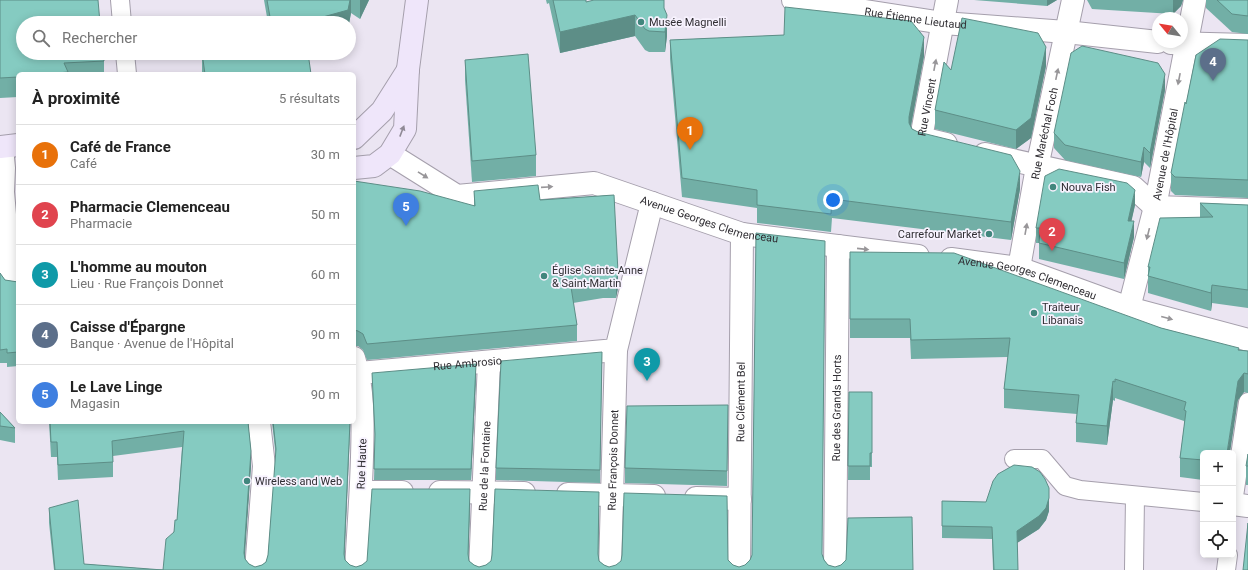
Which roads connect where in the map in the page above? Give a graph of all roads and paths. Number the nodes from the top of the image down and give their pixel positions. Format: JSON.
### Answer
{"nodes":[{"id":1,"x":120,"y":0,"type":"edge"},
{"id":2,"x":417,"y":0,"type":"edge"},
{"id":3,"x":793,"y":0,"type":"edge"},
{"id":4,"x":947,"y":0,"type":"edge"},
{"id":5,"x":1073,"y":0,"type":"edge"},
{"id":6,"x":1195,"y":0,"type":"edge"},
{"id":7,"x":121,"y":16,"type":"edge"},
{"id":8,"x":943,"y":23,"type":"junction"},
{"id":9,"x":1066,"y":32,"type":"junction"},
{"id":10,"x":1188,"y":35,"type":"edge"},
{"id":11,"x":1152,"y":41,"type":"edge"},
{"id":12,"x":1188,"y":45,"type":"edge"},
{"id":13,"x":1248,"y":45,"type":"edge"},
{"id":14,"x":1185,"y":48,"type":"edge"},
{"id":15,"x":125,"y":60,"type":"edge"},
{"id":16,"x":408,"y":69,"type":"junction"},
{"id":17,"x":126,"y":72,"type":"edge"},
{"id":18,"x":356,"y":136,"type":"edge"},
{"id":19,"x":7,"y":146,"type":"edge"},
{"id":20,"x":390,"y":154,"type":"junction"},
{"id":21,"x":1037,"y":167,"type":"junction"},
{"id":22,"x":356,"y":168,"type":"edge"},
{"id":23,"x":10,"y":194,"type":"edge"},
{"id":24,"x":652,"y":203,"type":"junction"},
{"id":25,"x":1155,"y":207,"type":"junction"},
{"id":26,"x":1248,"y":210,"type":"edge"},
{"id":27,"x":742,"y":234,"type":"junction"},
{"id":28,"x":838,"y":246,"type":"junction"},
{"id":29,"x":1019,"y":268,"type":"junction"},
{"id":30,"x":10,"y":285,"type":"edge"},
{"id":31,"x":1129,"y":308,"type":"junction"},
{"id":32,"x":1248,"y":340,"type":"edge"},
{"id":33,"x":616,"y":350,"type":"junction"},
{"id":34,"x":489,"y":362,"type":"junction"},
{"id":35,"x":356,"y":366,"type":"edge"},
{"id":36,"x":1248,"y":402,"type":"edge"},
{"id":37,"x":259,"y":424,"type":"edge"},
{"id":38,"x":1014,"y":459,"type":"dead end"},
{"id":39,"x":1236,"y":486,"type":"edge"},
{"id":40,"x":361,"y":492,"type":"junction"},
{"id":41,"x":484,"y":492,"type":"junction"},
{"id":42,"x":611,"y":495,"type":"junction"},
{"id":43,"x":1136,"y":497,"type":"junction"},
{"id":44,"x":740,"y":499,"type":"junction"},
{"id":45,"x":1200,"y":502,"type":"edge"},
{"id":46,"x":1236,"y":504,"type":"edge"},
{"id":47,"x":1248,"y":506,"type":"edge"},
{"id":48,"x":1228,"y":558,"type":"edge"},
{"id":49,"x":256,"y":570,"type":"edge"},
{"id":50,"x":356,"y":570,"type":"edge"},
{"id":51,"x":480,"y":570,"type":"edge"},
{"id":52,"x":610,"y":570,"type":"edge"},
{"id":53,"x":739,"y":570,"type":"edge"},
{"id":54,"x":835,"y":570,"type":"edge"},
{"id":55,"x":1134,"y":570,"type":"edge"},
{"id":56,"x":1226,"y":570,"type":"edge"}],
"edges":[{"from":1,"to":7,"type":"lane"},
{"from":2,"to":16,"type":"main road"},
{"from":3,"to":8,"type":"street","name":"Rue Étienne Lieutaud"},
{"from":4,"to":8,"type":"street","name":"Rue Vincent"},
{"from":5,"to":9,"type":"street","name":"Rue Maréchal Foch"},
{"from":6,"to":10,"type":"street","name":"Avenue de l'Hôpital"},
{"from":8,"to":9,"type":"street","name":"Rue Étienne Lieutaud"},
{"from":21,"to":8,"type":"street","name":"Rue Vincent","one_way":true},
{"from":9,"to":11,"type":"street","name":"Rue Étienne Lieutaud"},
{"from":21,"to":9,"type":"street","name":"Rue Maréchal Foch","one_way":true},
{"from":12,"to":13,"type":"street","name":"Rue Étienne Lieutaud"},
{"from":14,"to":25,"type":"street","name":"Avenue de l'Hôpital","one_way":true},
{"from":15,"to":17,"type":"lane"},
{"from":16,"to":18,"type":"main road"},
{"from":20,"to":16,"type":"main road","one_way":true},
{"from":19,"to":23,"type":"street"},
{"from":20,"to":22,"type":"main road"},
{"from":20,"to":24,"type":"street","name":"Avenue Georges Clemenceau","one_way":true},
{"from":21,"to":25,"type":"street","name":"Rue Vincent"},
{"from":29,"to":21,"type":"street","name":"Rue Maréchal Foch","one_way":true},
{"from":23,"to":30,"type":"street"},
{"from":24,"to":27,"type":"street","name":"Avenue Georges Clemenceau"},
{"from":24,"to":33,"type":"street"},
{"from":25,"to":26,"type":"street"},
{"from":25,"to":31,"type":"street","name":"Avenue de l'Hôpital","one_way":true},
{"from":27,"to":28,"type":"street","name":"Avenue Georges Clemenceau"},
{"from":27,"to":44,"type":"street","name":"Rue Clément Bel"},
{"from":28,"to":29,"type":"street","name":"Avenue Georges Clemenceau","one_way":true},
{"from":28,"to":54,"type":"street","name":"Rue des Grands Horts"},
{"from":29,"to":31,"type":"street","name":"Avenue Georges Clemenceau"},
{"from":31,"to":32,"type":"street","name":"Avenue Georges Clemenceau","one_way":true},
{"from":33,"to":34,"type":"street","name":"Rue Ambrosio"},
{"from":33,"to":42,"type":"street","name":"Rue François Donnet"},
{"from":34,"to":35,"type":"street","name":"Rue Ambrosio"},
{"from":34,"to":41,"type":"street","name":"Rue de la Fontaine"},
{"from":35,"to":40,"type":"street","name":"Rue Haute"},
{"from":36,"to":39,"type":"lane"},
{"from":37,"to":49,"type":"street"},
{"from":38,"to":43,"type":"lane"},
{"from":40,"to":41,"type":"street"},
{"from":40,"to":50,"type":"street","name":"Rue Haute"},
{"from":41,"to":42,"type":"street"},
{"from":41,"to":51,"type":"street","name":"Rue de la Fontaine"},
{"from":42,"to":44,"type":"street"},
{"from":42,"to":52,"type":"street","name":"Rue François Donnet"},
{"from":43,"to":45,"type":"lane"},
{"from":43,"to":55,"type":"lane"},
{"from":44,"to":53,"type":"street","name":"Rue Clément Bel"},
{"from":46,"to":47,"type":"street"},
{"from":48,"to":56,"type":"lane"}]}
